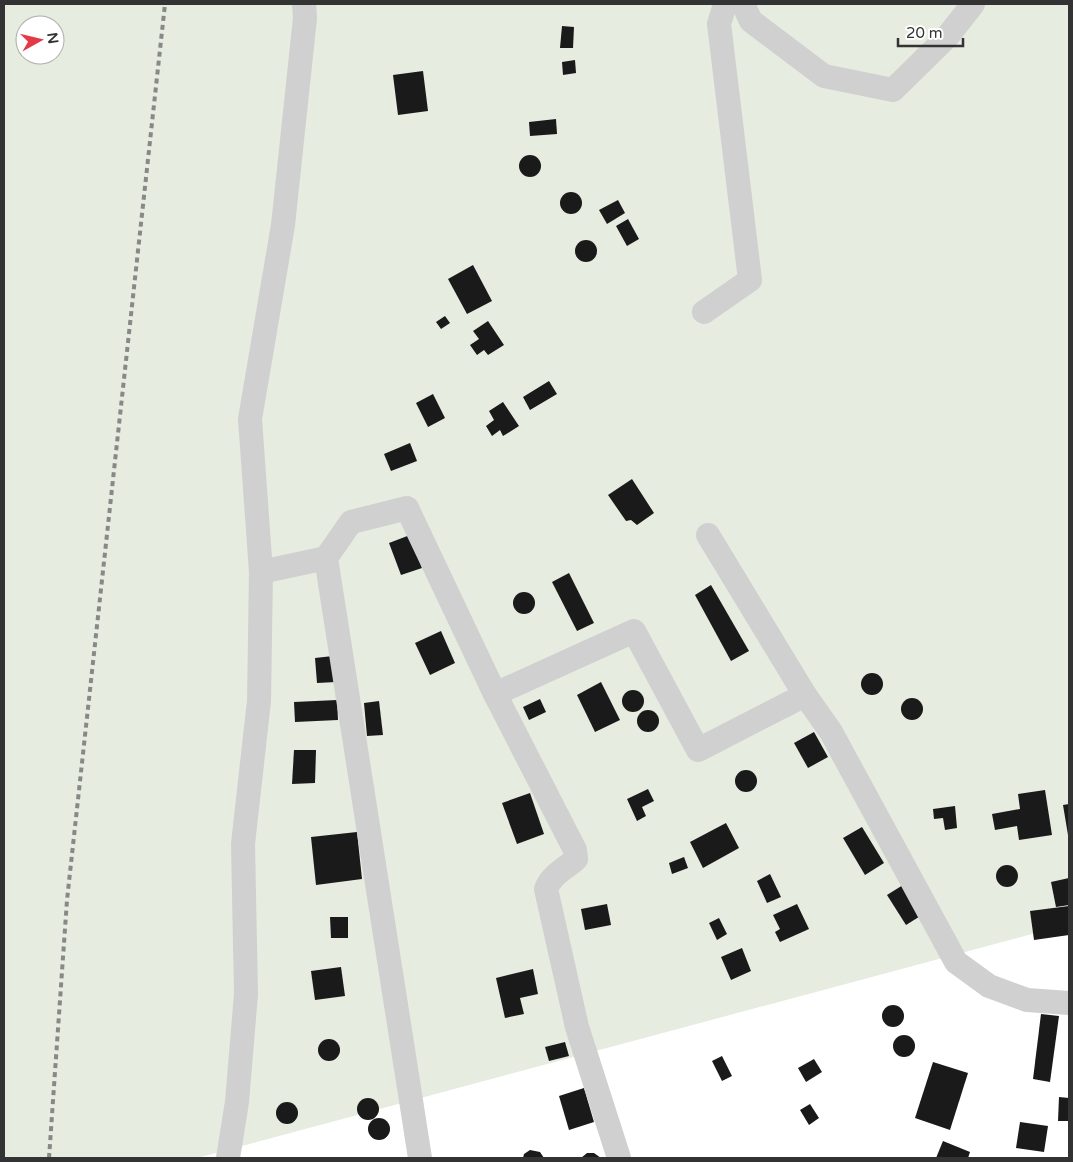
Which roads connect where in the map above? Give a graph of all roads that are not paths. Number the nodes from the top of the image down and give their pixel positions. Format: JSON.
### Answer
{"nodes":[{"id":1,"x":304,"y":4,"type":"edge"},
{"id":2,"x":725,"y":4,"type":"edge"},
{"id":3,"x":743,"y":4,"type":"edge"},
{"id":4,"x":973,"y":4,"type":"edge"},
{"id":5,"x":704,"y":312,"type":"dead end"},
{"id":6,"x":708,"y":535,"type":"dead end"},
{"id":7,"x":326,"y":558,"type":"junction"},
{"id":8,"x":261,"y":572,"type":"junction"},
{"id":9,"x":495,"y":694,"type":"junction"},
{"id":10,"x":806,"y":694,"type":"junction"},
{"id":11,"x":1069,"y":1003,"type":"edge"},
{"id":12,"x":228,"y":1158,"type":"edge"},
{"id":13,"x":420,"y":1158,"type":"edge"},
{"id":14,"x":619,"y":1158,"type":"edge"}],
"edges":[{"from":1,"to":8,"type":"street"},
{"from":2,"to":5,"type":"street"},
{"from":3,"to":4,"type":"street"},
{"from":6,"to":10,"type":"street"},
{"from":7,"to":8,"type":"street"},
{"from":7,"to":9,"type":"street"},
{"from":7,"to":13,"type":"street"},
{"from":8,"to":12,"type":"street"},
{"from":9,"to":10,"type":"street"},
{"from":9,"to":14,"type":"street"},
{"from":10,"to":11,"type":"street"}]}
